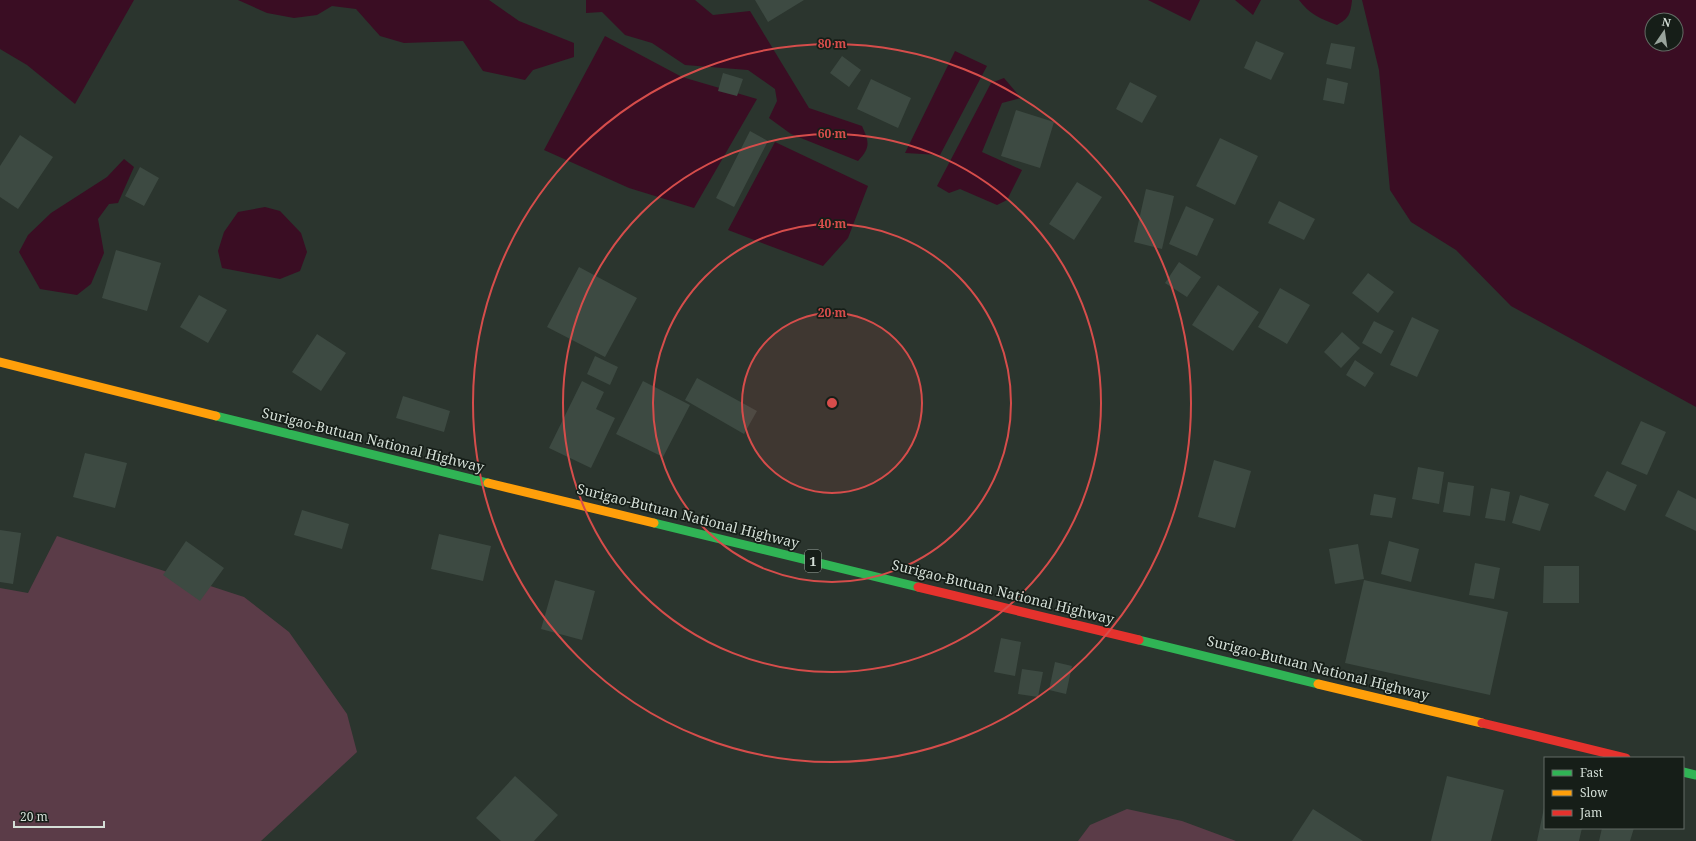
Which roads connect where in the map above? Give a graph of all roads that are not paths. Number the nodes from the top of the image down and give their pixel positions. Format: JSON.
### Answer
{"nodes":[{"id":1,"x":0,"y":362,"type":"edge"},
{"id":2,"x":1622,"y":757,"type":"edge"},
{"id":3,"x":1684,"y":772,"type":"edge"},
{"id":4,"x":1696,"y":775,"type":"edge"}],
"edges":[{"from":1,"to":2,"type":"highway","name":"Surigao-Butuan National Highway","number":"1"},
{"from":3,"to":4,"type":"highway"}]}
